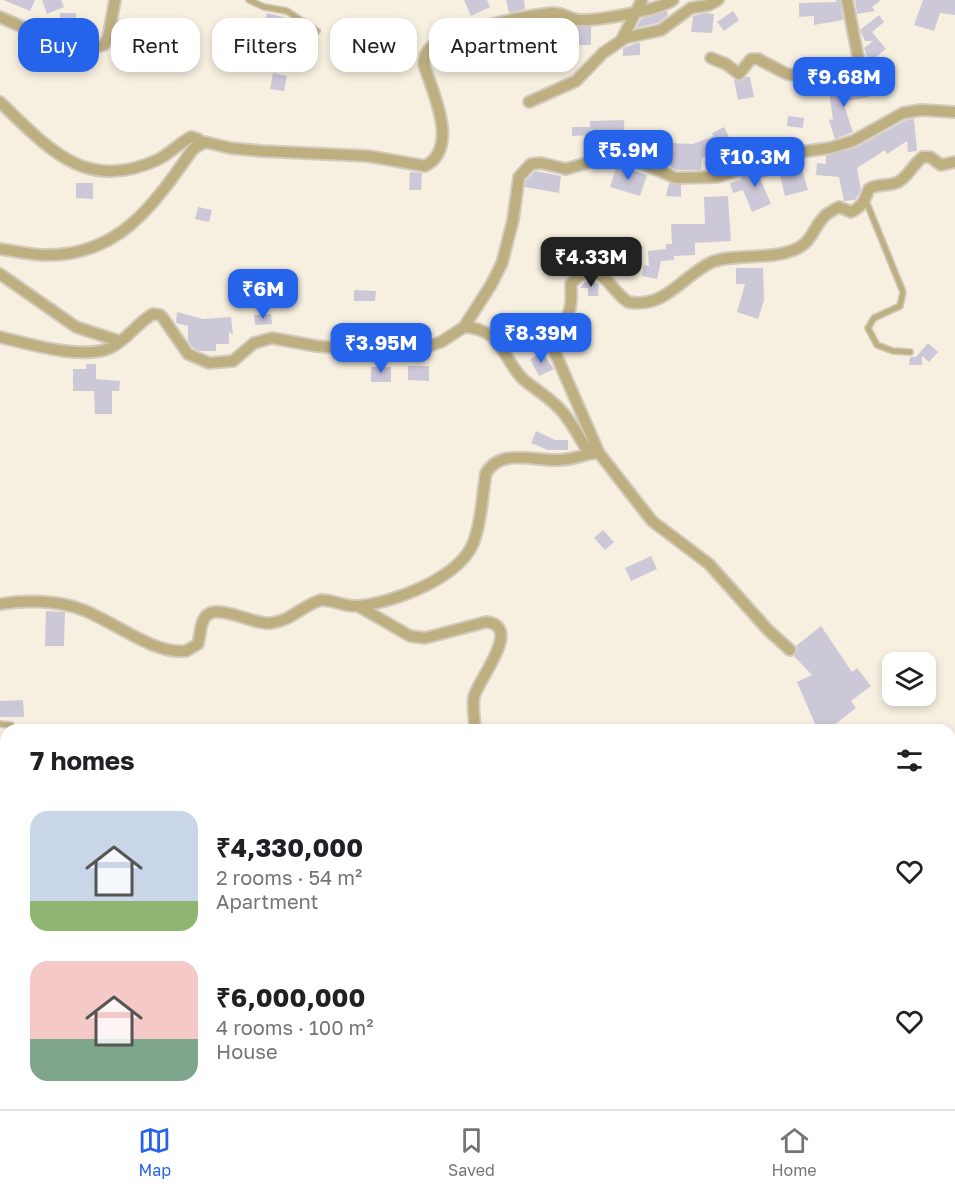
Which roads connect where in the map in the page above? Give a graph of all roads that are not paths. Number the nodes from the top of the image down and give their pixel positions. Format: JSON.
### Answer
{"nodes":[{"id":1,"x":115,"y":0,"type":"edge"},
{"id":2,"x":249,"y":0,"type":"edge"},
{"id":3,"x":642,"y":0,"type":"edge"},
{"id":4,"x":673,"y":0,"type":"edge"},
{"id":5,"x":690,"y":0,"type":"edge"},
{"id":6,"x":848,"y":0,"type":"edge"},
{"id":7,"x":714,"y":2,"type":"edge"},
{"id":8,"x":634,"y":11,"type":"junction"},
{"id":9,"x":0,"y":17,"type":"edge"},
{"id":10,"x":298,"y":18,"type":"edge"},
{"id":11,"x":621,"y":41,"type":"junction"},
{"id":12,"x":711,"y":58,"type":"dead end"},
{"id":13,"x":0,"y":102,"type":"edge"},
{"id":14,"x":529,"y":102,"type":"dead end"},
{"id":15,"x":955,"y":112,"type":"edge"},
{"id":16,"x":200,"y":143,"type":"junction"},
{"id":17,"x":955,"y":162,"type":"edge"},
{"id":18,"x":865,"y":199,"type":"junction"},
{"id":19,"x":0,"y":249,"type":"edge"},
{"id":20,"x":0,"y":274,"type":"edge"},
{"id":21,"x":464,"y":327,"type":"junction"},
{"id":22,"x":0,"y":338,"type":"edge"},
{"id":23,"x":119,"y":341,"type":"junction"},
{"id":24,"x":910,"y":352,"type":"dead end"},
{"id":25,"x":594,"y":454,"type":"junction"},
{"id":26,"x":0,"y":604,"type":"edge"},
{"id":27,"x":358,"y":606,"type":"junction"},
{"id":28,"x":790,"y":650,"type":"dead end"},
{"id":29,"x":475,"y":724,"type":"edge"}],
"edges":[{"from":1,"to":9,"type":"street"},
{"from":2,"to":10,"type":"lane"},
{"from":3,"to":8,"type":"street"},
{"from":4,"to":8,"type":"street"},
{"from":5,"to":7,"type":"street"},
{"from":6,"to":12,"type":"street"},
{"from":7,"to":11,"type":"street"},
{"from":8,"to":11,"type":"street"},
{"from":8,"to":16,"type":"street"},
{"from":11,"to":14,"type":"street"},
{"from":13,"to":16,"type":"street"},
{"from":15,"to":21,"type":"street"},
{"from":16,"to":19,"type":"street"},
{"from":17,"to":18,"type":"street"},
{"from":18,"to":24,"type":"lane"},
{"from":18,"to":25,"type":"street"},
{"from":20,"to":23,"type":"street"},
{"from":21,"to":23,"type":"street"},
{"from":21,"to":25,"type":"street"},
{"from":22,"to":23,"type":"street"},
{"from":25,"to":27,"type":"street"},
{"from":25,"to":28,"type":"street"},
{"from":26,"to":27,"type":"street"},
{"from":27,"to":29,"type":"street"}]}
